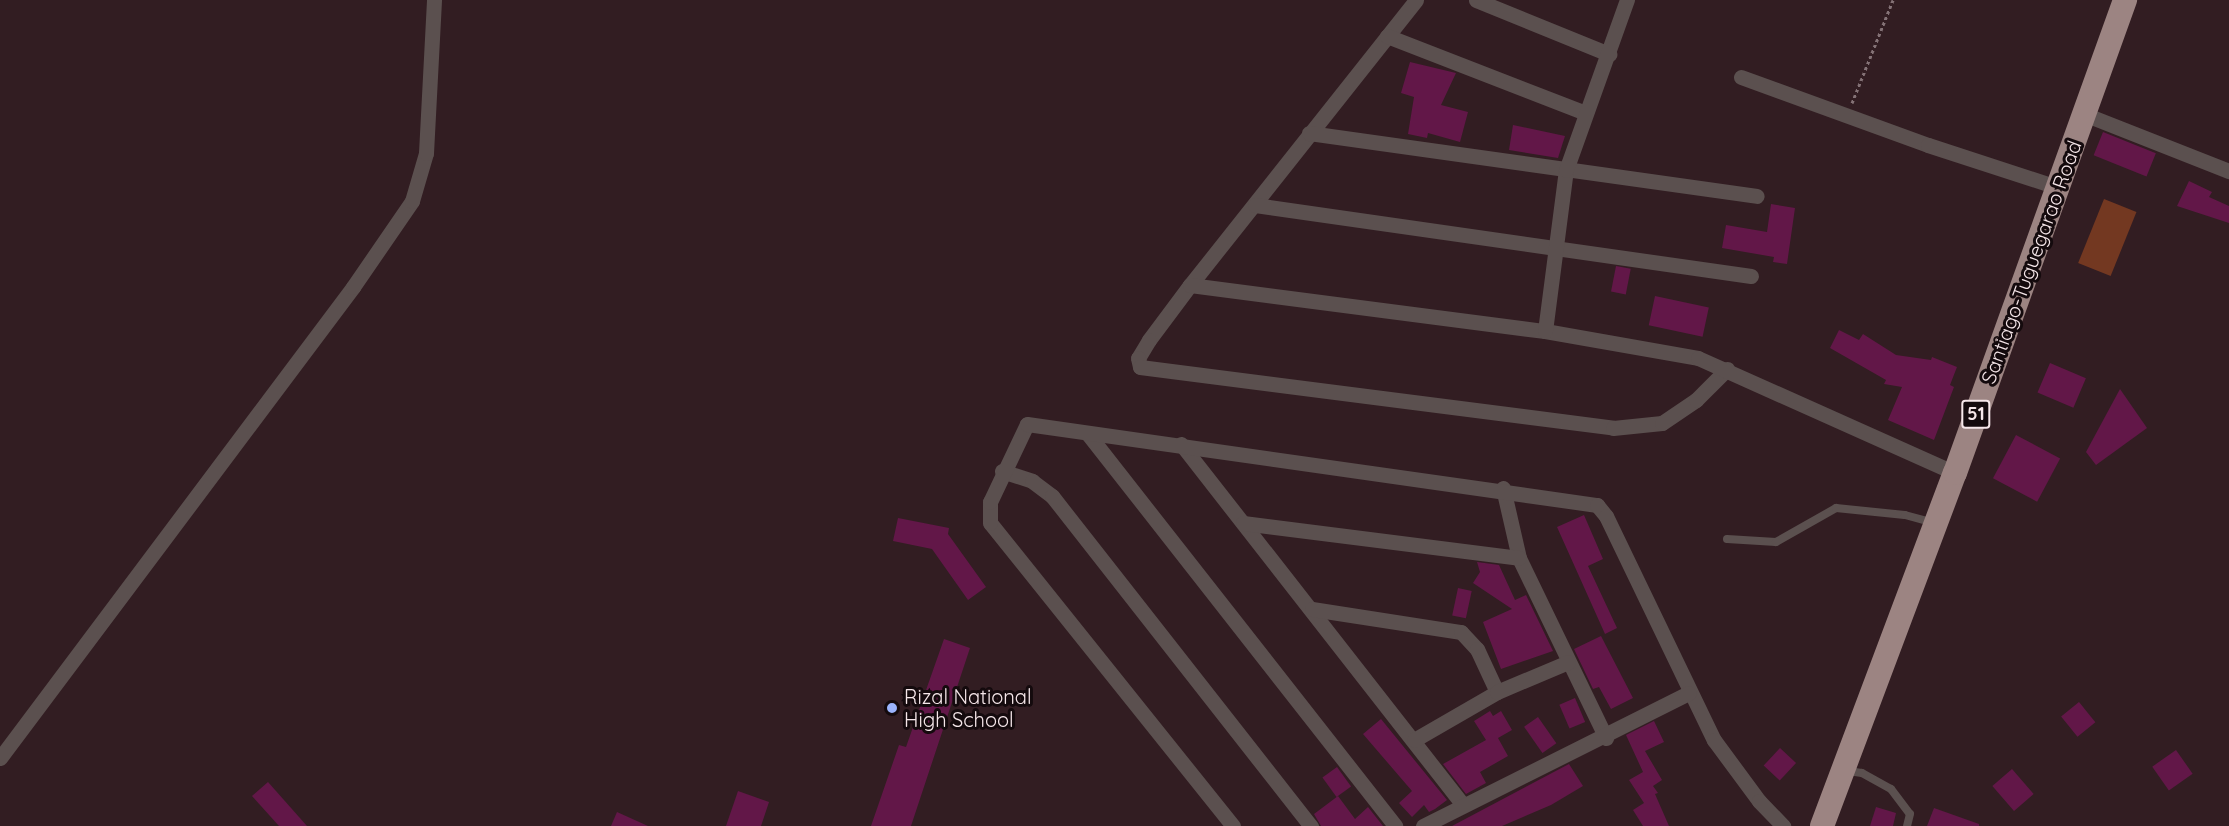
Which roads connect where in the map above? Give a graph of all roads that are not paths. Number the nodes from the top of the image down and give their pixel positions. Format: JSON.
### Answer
{"nodes":[{"id":1,"x":434,"y":0,"type":"edge"},
{"id":2,"x":1416,"y":0,"type":"edge"},
{"id":3,"x":1476,"y":0,"type":"edge"},
{"id":4,"x":1627,"y":0,"type":"edge"},
{"id":5,"x":2125,"y":0,"type":"edge"},
{"id":6,"x":1387,"y":36,"type":"junction"},
{"id":7,"x":1609,"y":54,"type":"junction"},
{"id":8,"x":1741,"y":76,"type":"dead end"},
{"id":9,"x":1586,"y":113,"type":"junction"},
{"id":10,"x":2084,"y":114,"type":"junction"},
{"id":11,"x":1309,"y":132,"type":"junction"},
{"id":12,"x":1566,"y":170,"type":"junction"},
{"id":13,"x":2229,"y":171,"type":"edge"},
{"id":14,"x":2057,"y":187,"type":"junction"},
{"id":15,"x":1757,"y":195,"type":"dead end"},
{"id":16,"x":1255,"y":206,"type":"junction"},
{"id":17,"x":1556,"y":247,"type":"junction"},
{"id":18,"x":1751,"y":276,"type":"dead end"},
{"id":19,"x":1190,"y":285,"type":"junction"},
{"id":20,"x":1545,"y":332,"type":"junction"},
{"id":21,"x":1726,"y":369,"type":"junction"},
{"id":22,"x":1089,"y":434,"type":"junction"},
{"id":23,"x":1181,"y":444,"type":"junction"},
{"id":24,"x":1002,"y":471,"type":"junction"},
{"id":25,"x":1955,"y":472,"type":"junction"},
{"id":26,"x":1503,"y":488,"type":"junction"},
{"id":27,"x":1243,"y":523,"type":"junction"},
{"id":28,"x":1935,"y":524,"type":"junction"},
{"id":29,"x":1727,"y":539,"type":"dead end"},
{"id":30,"x":1519,"y":558,"type":"junction"},
{"id":31,"x":1312,"y":609,"type":"junction"},
{"id":32,"x":1568,"y":662,"type":"junction"},
{"id":33,"x":1497,"y":692,"type":"junction"},
{"id":34,"x":1689,"y":693,"type":"junction"},
{"id":35,"x":1606,"y":738,"type":"junction"},
{"id":36,"x":1414,"y":740,"type":"junction"},
{"id":37,"x":0,"y":758,"type":"edge"},
{"id":38,"x":1843,"y":771,"type":"junction"},
{"id":39,"x":1462,"y":804,"type":"junction"},
{"id":40,"x":1233,"y":826,"type":"edge"},
{"id":41,"x":1311,"y":826,"type":"edge"},
{"id":42,"x":1395,"y":826,"type":"edge"},
{"id":43,"x":1423,"y":826,"type":"edge"},
{"id":44,"x":1783,"y":826,"type":"edge"},
{"id":45,"x":1822,"y":826,"type":"edge"},
{"id":46,"x":1907,"y":826,"type":"edge"}],
"edges":[{"from":1,"to":37,"type":"street"},
{"from":2,"to":6,"type":"street"},
{"from":3,"to":7,"type":"street"},
{"from":4,"to":7,"type":"street"},
{"from":5,"to":10,"type":"highway","name":"Santiago-Tuguegarao Road","number":"51"},
{"from":6,"to":9,"type":"street"},
{"from":6,"to":11,"type":"street"},
{"from":7,"to":9,"type":"street"},
{"from":8,"to":14,"type":"street"},
{"from":9,"to":12,"type":"street"},
{"from":10,"to":13,"type":"street"},
{"from":10,"to":14,"type":"highway","name":"Santiago-Tuguegarao Road","number":"51"},
{"from":11,"to":12,"type":"street"},
{"from":11,"to":16,"type":"street"},
{"from":12,"to":15,"type":"street"},
{"from":12,"to":17,"type":"street"},
{"from":14,"to":25,"type":"highway","name":"Santiago-Tuguegarao Road","number":"51"},
{"from":16,"to":17,"type":"street"},
{"from":16,"to":19,"type":"street"},
{"from":17,"to":18,"type":"street"},
{"from":17,"to":20,"type":"street"},
{"from":19,"to":20,"type":"street"},
{"from":19,"to":21,"type":"street"},
{"from":20,"to":21,"type":"street"},
{"from":21,"to":25,"type":"street"},
{"from":22,"to":23,"type":"street"},
{"from":22,"to":24,"type":"street"},
{"from":22,"to":42,"type":"street"},
{"from":23,"to":26,"type":"street"},
{"from":23,"to":27,"type":"street"},
{"from":24,"to":40,"type":"street"},
{"from":24,"to":41,"type":"street"},
{"from":25,"to":28,"type":"highway","name":"Santiago-Tuguegarao Road","number":"51"},
{"from":26,"to":30,"type":"street"},
{"from":26,"to":34,"type":"street"},
{"from":27,"to":30,"type":"street"},
{"from":27,"to":31,"type":"street"},
{"from":28,"to":29,"type":"lane"},
{"from":28,"to":38,"type":"highway","name":"Santiago-Tuguegarao Road","number":"51"},
{"from":30,"to":32,"type":"street"},
{"from":31,"to":33,"type":"street"},
{"from":31,"to":36,"type":"street"},
{"from":32,"to":33,"type":"street"},
{"from":32,"to":35,"type":"street"},
{"from":33,"to":36,"type":"street"},
{"from":34,"to":35,"type":"street"},
{"from":34,"to":44,"type":"street"},
{"from":35,"to":39,"type":"street"},
{"from":36,"to":39,"type":"street"},
{"from":38,"to":45,"type":"highway","name":"Santiago-Tuguegarao Road","number":"51"},
{"from":38,"to":46,"type":"lane"},
{"from":39,"to":43,"type":"street"}]}
